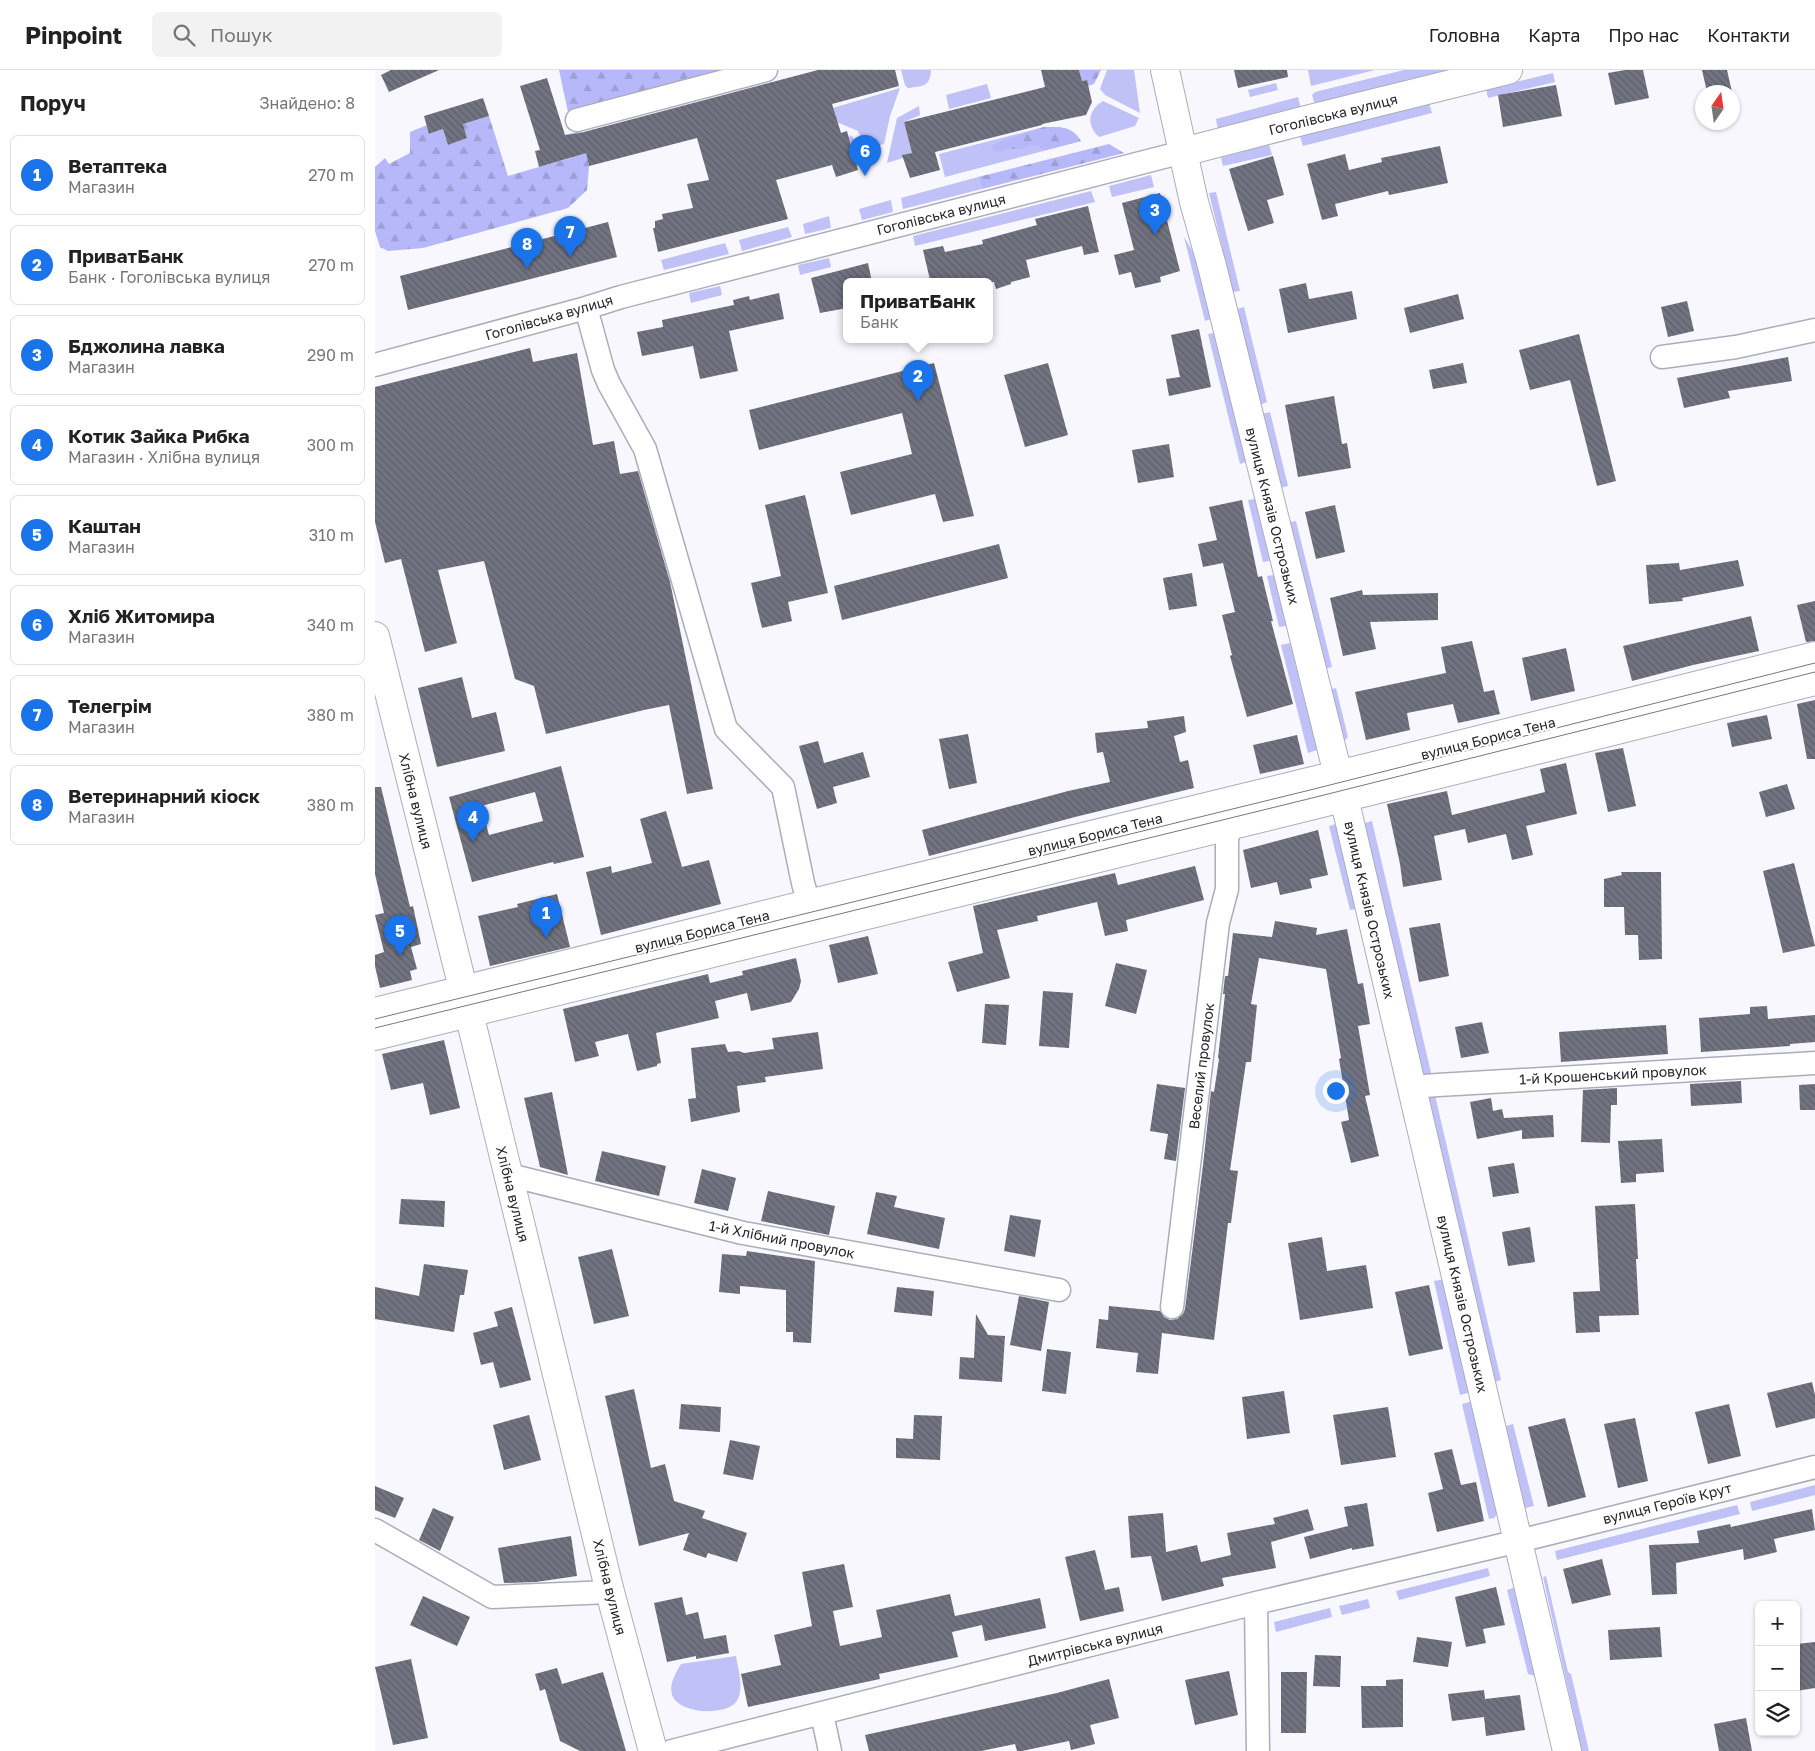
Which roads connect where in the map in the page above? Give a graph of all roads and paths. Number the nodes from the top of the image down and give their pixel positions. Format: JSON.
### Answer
{"nodes":[{"id":1,"x":764,"y":70,"type":"edge"},
{"id":2,"x":1165,"y":70,"type":"edge"},
{"id":3,"x":1508,"y":70,"type":"edge"},
{"id":4,"x":577,"y":120,"type":"dead end"},
{"id":5,"x":1183,"y":152,"type":"junction"},
{"id":6,"x":586,"y":308,"type":"junction"},
{"id":7,"x":1815,"y":330,"type":"edge"},
{"id":8,"x":1663,"y":357,"type":"dead end"},
{"id":9,"x":375,"y":365,"type":"edge"},
{"id":10,"x":376,"y":645,"type":"edge"},
{"id":11,"x":1815,"y":656,"type":"edge"},
{"id":12,"x":1815,"y":680,"type":"edge"},
{"id":13,"x":1341,"y":787,"type":"junction"},
{"id":14,"x":1229,"y":826,"type":"junction"},
{"id":15,"x":811,"y":916,"type":"junction"},
{"id":16,"x":466,"y":1001,"type":"junction"},
{"id":17,"x":375,"y":1012,"type":"edge"},
{"id":18,"x":375,"y":1036,"type":"edge"},
{"id":19,"x":1815,"y":1063,"type":"edge"},
{"id":20,"x":1412,"y":1087,"type":"junction"},
{"id":21,"x":509,"y":1175,"type":"junction"},
{"id":22,"x":1059,"y":1290,"type":"dead end"},
{"id":23,"x":1172,"y":1307,"type":"dead end"},
{"id":24,"x":1815,"y":1467,"type":"edge"},
{"id":25,"x":375,"y":1530,"type":"edge"},
{"id":26,"x":1519,"y":1541,"type":"junction"},
{"id":27,"x":610,"y":1592,"type":"junction"},
{"id":28,"x":1256,"y":1603,"type":"junction"},
{"id":29,"x":822,"y":1714,"type":"junction"},
{"id":30,"x":653,"y":1751,"type":"edge"},
{"id":31,"x":672,"y":1751,"type":"edge"},
{"id":32,"x":830,"y":1751,"type":"edge"},
{"id":33,"x":1258,"y":1751,"type":"edge"},
{"id":34,"x":1567,"y":1751,"type":"edge"}],
"edges":[{"from":1,"to":4,"type":"street"},
{"from":2,"to":5,"type":"street","name":"вулиця Князів Острозьких"},
{"from":3,"to":5,"type":"street","name":"Гоголівська вулиця"},
{"from":5,"to":6,"type":"street","name":"Гоголівська вулиця"},
{"from":5,"to":13,"type":"street","name":"вулиця Князів Острозьких"},
{"from":6,"to":9,"type":"street","name":"Гоголівська вулиця"},
{"from":6,"to":15,"type":"street"},
{"from":7,"to":8,"type":"street"},
{"from":10,"to":16,"type":"street","name":"Хлібна вулиця"},
{"from":11,"to":13,"type":"street","name":"вулиця Бориса Тена"},
{"from":12,"to":13,"type":"street","name":"вулиця Бориса Тена"},
{"from":13,"to":14,"type":"street","name":"вулиця Бориса Тена"},
{"from":13,"to":15,"type":"street","name":"вулиця Бориса Тена"},
{"from":13,"to":20,"type":"street","name":"вулиця Князів Острозьких"},
{"from":14,"to":15,"type":"street","name":"вулиця Бориса Тена"},
{"from":14,"to":23,"type":"street","name":"Веселий провулок"},
{"from":15,"to":16,"type":"street","name":"вулиця Бориса Тена"},
{"from":16,"to":17,"type":"street","name":"вулиця Бориса Тена"},
{"from":16,"to":18,"type":"street","name":"вулиця Бориса Тена"},
{"from":16,"to":21,"type":"street","name":"Хлібна вулиця"},
{"from":19,"to":20,"type":"street","name":"1-й Крошенський провулок"},
{"from":20,"to":26,"type":"street","name":"вулиця Князів Острозьких"},
{"from":21,"to":22,"type":"street","name":"1-й Хлібний провулок"},
{"from":21,"to":27,"type":"street","name":"Хлібна вулиця"},
{"from":24,"to":26,"type":"street","name":"вулиця Героїв Крут"},
{"from":25,"to":27,"type":"street"},
{"from":26,"to":28,"type":"street","name":"Дмитрівська вулиця"},
{"from":26,"to":34,"type":"street","name":"вулиця Князів Острозьких"},
{"from":27,"to":30,"type":"street","name":"Хлібна вулиця"},
{"from":28,"to":29,"type":"street","name":"Дмитрівська вулиця"},
{"from":28,"to":33,"type":"street"},
{"from":29,"to":31,"type":"street","name":"Дмитрівська вулиця"},
{"from":29,"to":32,"type":"street"}]}
